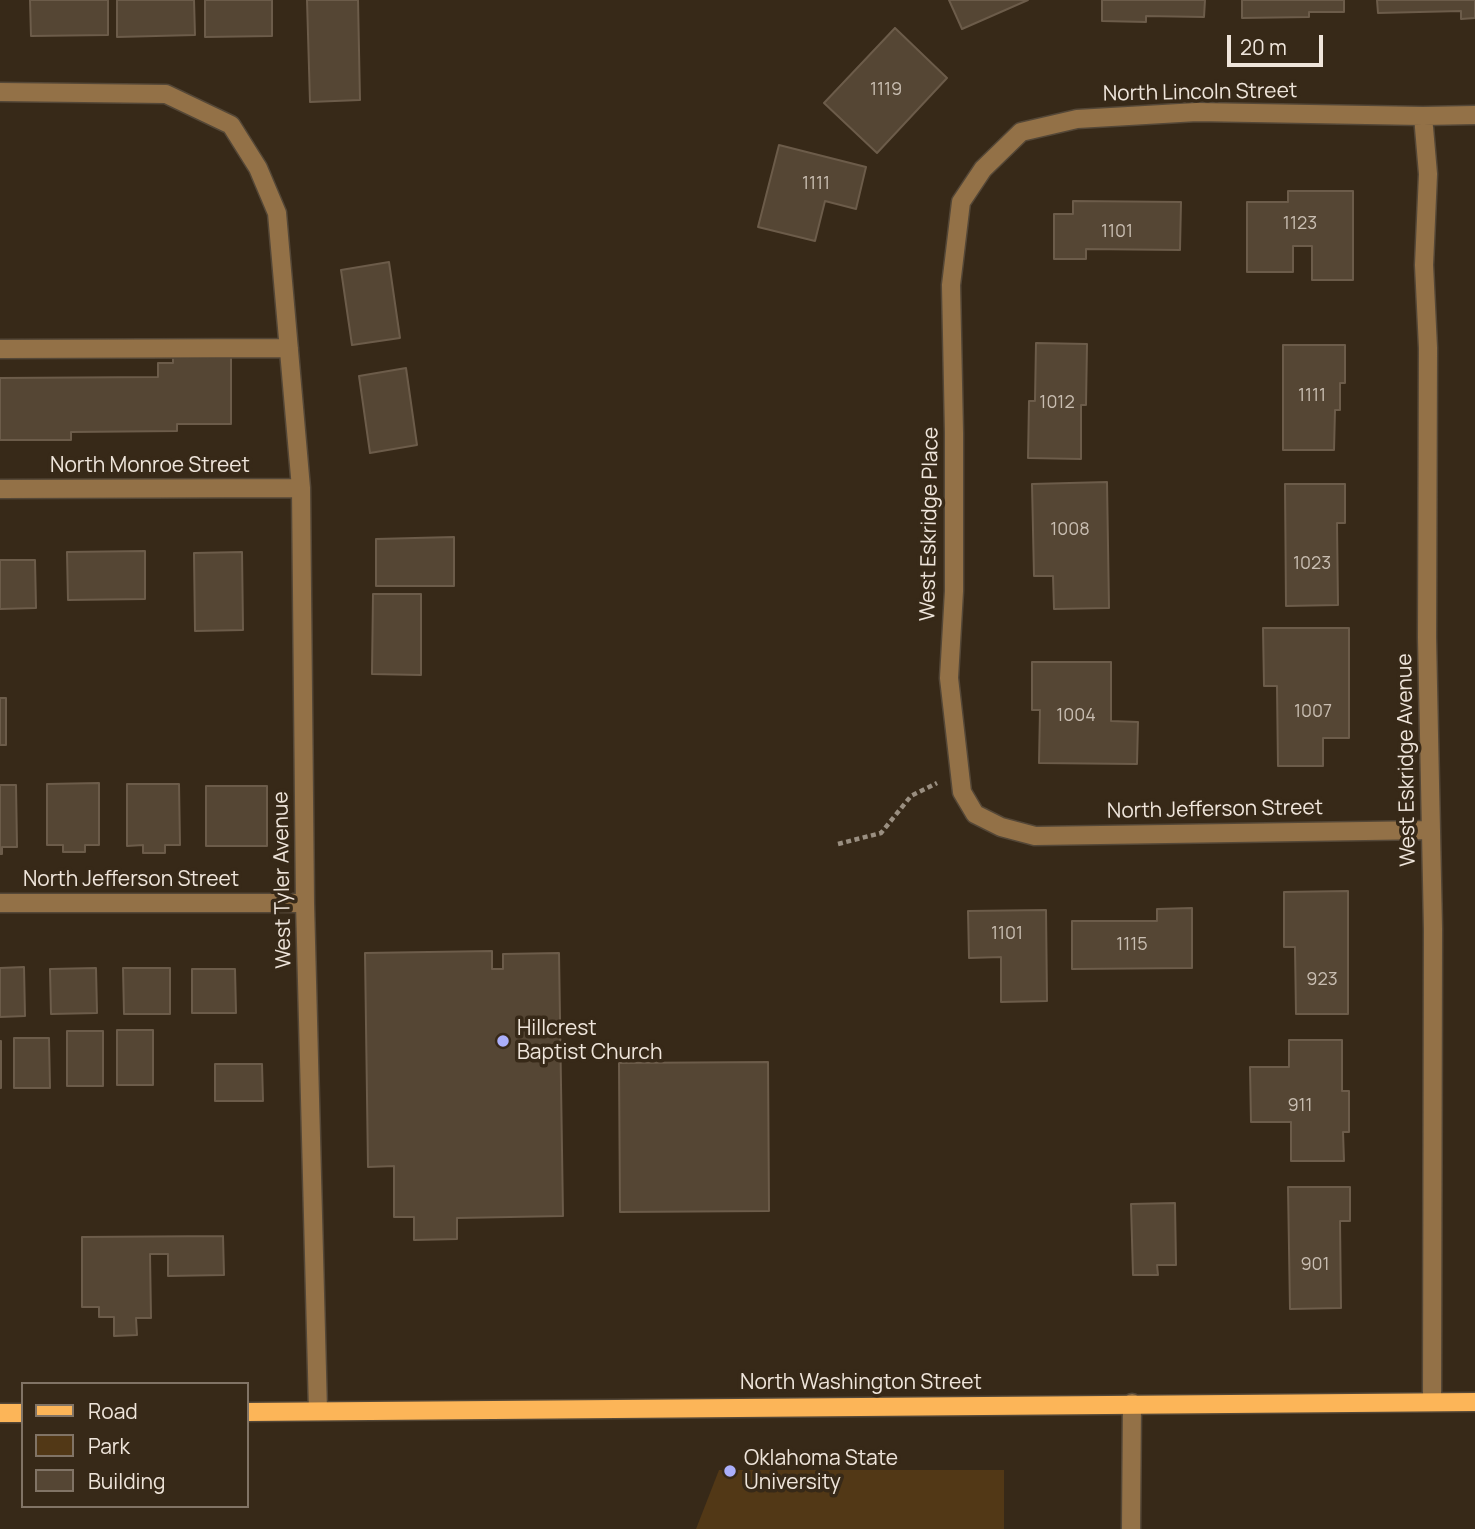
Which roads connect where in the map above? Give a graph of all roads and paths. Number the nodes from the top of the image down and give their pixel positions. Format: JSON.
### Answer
{"nodes":[{"id":1,"x":0,"y":92,"type":"edge"},
{"id":2,"x":1475,"y":115,"type":"edge"},
{"id":3,"x":1423,"y":116,"type":"junction"},
{"id":4,"x":961,"y":202,"type":"joint"},
{"id":5,"x":289,"y":348,"type":"junction"},
{"id":6,"x":0,"y":349,"type":"edge"},
{"id":7,"x":301,"y":488,"type":"junction"},
{"id":8,"x":0,"y":489,"type":"edge"},
{"id":9,"x":960,"y":772,"type":"junction"},
{"id":10,"x":1000,"y":827,"type":"joint"},
{"id":11,"x":1431,"y":830,"type":"junction"},
{"id":12,"x":838,"y":844,"type":"dead end"},
{"id":13,"x":0,"y":903,"type":"edge"},
{"id":14,"x":305,"y":903,"type":"junction"},
{"id":15,"x":1432,"y":1402,"type":"junction"},
{"id":16,"x":1475,"y":1402,"type":"edge"},
{"id":17,"x":1132,"y":1404,"type":"junction"},
{"id":18,"x":318,"y":1411,"type":"junction"},
{"id":19,"x":248,"y":1412,"type":"edge"},
{"id":20,"x":0,"y":1413,"type":"edge"},
{"id":21,"x":21,"y":1413,"type":"edge"},
{"id":22,"x":1131,"y":1529,"type":"edge"}],
"edges":[{"from":1,"to":5,"type":"street"},
{"from":2,"to":3,"type":"street","name":"North Lincoln Street"},
{"from":3,"to":4,"type":"street","name":"North Lincoln Street"},
{"from":3,"to":11,"type":"street","name":"West Eskridge Avenue"},
{"from":4,"to":9,"type":"street","name":"West Eskridge Place"},
{"from":5,"to":6,"type":"street"},
{"from":5,"to":7,"type":"street","name":"West Tyler Avenue"},
{"from":7,"to":8,"type":"street","name":"North Monroe Street"},
{"from":7,"to":14,"type":"street","name":"West Tyler Avenue"},
{"from":9,"to":10,"type":"street","name":"West Eskridge Place"},
{"from":9,"to":12,"type":"path"},
{"from":10,"to":11,"type":"street","name":"North Jefferson Street"},
{"from":11,"to":15,"type":"street","name":"West Eskridge Avenue"},
{"from":13,"to":14,"type":"street","name":"North Jefferson Street"},
{"from":14,"to":18,"type":"street","name":"West Tyler Avenue"},
{"from":15,"to":16,"type":"main road","name":"North Washington Street"},
{"from":15,"to":17,"type":"main road","name":"North Washington Street"},
{"from":17,"to":18,"type":"main road","name":"North Washington Street"},
{"from":17,"to":22,"type":"street"},
{"from":18,"to":19,"type":"main road","name":"North Washington Street"},
{"from":20,"to":21,"type":"main road"}]}
